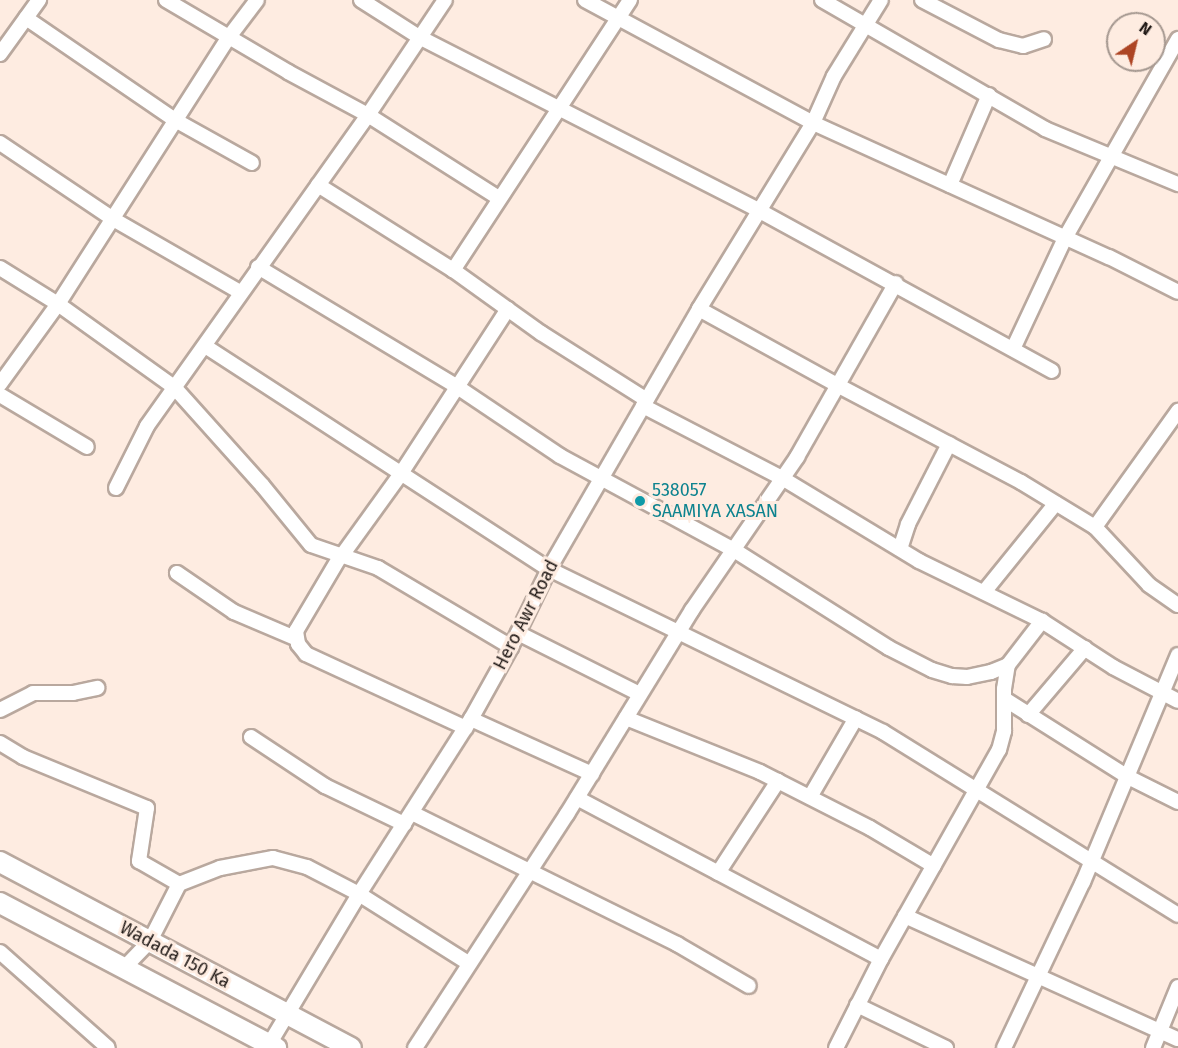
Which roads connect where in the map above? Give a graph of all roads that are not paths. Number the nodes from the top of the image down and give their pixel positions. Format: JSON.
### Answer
{"nodes":[{"id":1,"x":39,"y":0,"type":"edge"},
{"id":2,"x":166,"y":0,"type":"edge"},
{"id":3,"x":257,"y":0,"type":"edge"},
{"id":4,"x":360,"y":0,"type":"edge"},
{"id":5,"x":445,"y":0,"type":"edge"},
{"id":6,"x":585,"y":0,"type":"edge"},
{"id":7,"x":630,"y":0,"type":"edge"},
{"id":8,"x":822,"y":0,"type":"edge"},
{"id":9,"x":881,"y":0,"type":"edge"},
{"id":10,"x":922,"y":0,"type":"edge"},
{"id":11,"x":26,"y":18,"type":"junction"},
{"id":12,"x":618,"y":18,"type":"junction"},
{"id":13,"x":864,"y":25,"type":"junction"},
{"id":14,"x":229,"y":36,"type":"junction"},
{"id":15,"x":419,"y":37,"type":"junction"},
{"id":16,"x":1044,"y":39,"type":"dead end"},
{"id":17,"x":1177,"y":45,"type":"edge"},
{"id":18,"x":1,"y":50,"type":"edge"},
{"id":19,"x":988,"y":95,"type":"junction"},
{"id":20,"x":559,"y":110,"type":"junction"},
{"id":21,"x":368,"y":115,"type":"junction"},
{"id":22,"x":176,"y":120,"type":"junction"},
{"id":23,"x":813,"y":123,"type":"junction"},
{"id":24,"x":0,"y":143,"type":"edge"},
{"id":25,"x":1111,"y":158,"type":"junction"},
{"id":26,"x":252,"y":163,"type":"dead end"},
{"id":27,"x":1178,"y":184,"type":"edge"},
{"id":28,"x":318,"y":185,"type":"junction"},
{"id":29,"x":950,"y":185,"type":"junction"},
{"id":30,"x":499,"y":198,"type":"junction"},
{"id":31,"x":758,"y":210,"type":"junction"},
{"id":32,"x":113,"y":219,"type":"junction"},
{"id":33,"x":1065,"y":238,"type":"junction"},
{"id":34,"x":258,"y":267,"type":"junction"},
{"id":35,"x":0,"y":268,"type":"edge"},
{"id":36,"x":453,"y":270,"type":"junction"},
{"id":37,"x":896,"y":283,"type":"junction"},
{"id":38,"x":240,"y":292,"type":"junction"},
{"id":39,"x":1178,"y":292,"type":"edge"},
{"id":40,"x":58,"y":304,"type":"junction"},
{"id":41,"x":507,"y":309,"type":"junction"},
{"id":42,"x":699,"y":309,"type":"junction"},
{"id":43,"x":205,"y":346,"type":"junction"},
{"id":44,"x":1013,"y":349,"type":"junction"},
{"id":45,"x":1052,"y":371,"type":"dead end"},
{"id":46,"x":0,"y":384,"type":"edge"},
{"id":47,"x":456,"y":386,"type":"junction"},
{"id":48,"x":839,"y":386,"type":"junction"},
{"id":49,"x":174,"y":387,"type":"junction"},
{"id":50,"x":0,"y":395,"type":"edge"},
{"id":51,"x":645,"y":403,"type":"junction"},
{"id":52,"x":1178,"y":411,"type":"edge"},
{"id":53,"x":1173,"y":428,"type":"edge"},
{"id":54,"x":949,"y":444,"type":"junction"},
{"id":55,"x":87,"y":447,"type":"dead end"},
{"id":56,"x":400,"y":474,"type":"junction"},
{"id":57,"x":782,"y":478,"type":"junction"},
{"id":58,"x":600,"y":480,"type":"junction"},
{"id":59,"x":116,"y":488,"type":"dead end"},
{"id":60,"x":1056,"y":503,"type":"junction"},
{"id":61,"x":1095,"y":527,"type":"junction"},
{"id":62,"x":900,"y":549,"type":"junction"},
{"id":63,"x":734,"y":550,"type":"junction"},
{"id":64,"x":342,"y":554,"type":"junction"},
{"id":65,"x":549,"y":569,"type":"junction"},
{"id":66,"x":177,"y":573,"type":"dead end"},
{"id":67,"x":984,"y":592,"type":"junction"},
{"id":68,"x":1178,"y":605,"type":"edge"},
{"id":69,"x":1042,"y":621,"type":"junction"},
{"id":70,"x":518,"y":633,"type":"junction"},
{"id":71,"x":677,"y":634,"type":"junction"},
{"id":72,"x":295,"y":638,"type":"junction"},
{"id":73,"x":511,"y":647,"type":"junction"},
{"id":74,"x":1084,"y":648,"type":"junction"},
{"id":75,"x":1178,"y":656,"type":"edge"},
{"id":76,"x":1008,"y":665,"type":"junction"},
{"id":77,"x":97,"y":688,"type":"dead end"},
{"id":78,"x":640,"y":694,"type":"junction"},
{"id":79,"x":1162,"y":694,"type":"junction"},
{"id":80,"x":1006,"y":700,"type":"junction"},
{"id":81,"x":1178,"y":701,"type":"edge"},
{"id":82,"x":0,"y":710,"type":"edge"},
{"id":83,"x":1028,"y":715,"type":"junction"},
{"id":84,"x":626,"y":718,"type":"junction"},
{"id":85,"x":856,"y":718,"type":"junction"},
{"id":86,"x":468,"y":723,"type":"junction"},
{"id":87,"x":250,"y":737,"type":"dead end"},
{"id":88,"x":0,"y":743,"type":"edge"},
{"id":89,"x":592,"y":774,"type":"junction"},
{"id":90,"x":1128,"y":777,"type":"junction"},
{"id":91,"x":778,"y":781,"type":"junction"},
{"id":92,"x":978,"y":790,"type":"junction"},
{"id":93,"x":810,"y":797,"type":"junction"},
{"id":94,"x":577,"y":798,"type":"junction"},
{"id":95,"x":1178,"y":802,"type":"edge"},
{"id":96,"x":408,"y":818,"type":"junction"},
{"id":97,"x":0,"y":862,"type":"edge"},
{"id":98,"x":1091,"y":863,"type":"junction"},
{"id":99,"x":934,"y":866,"type":"junction"},
{"id":100,"x":529,"y":871,"type":"junction"},
{"id":101,"x":718,"y":873,"type":"junction"},
{"id":102,"x":179,"y":884,"type":"junction"},
{"id":103,"x":359,"y":894,"type":"junction"},
{"id":104,"x":0,"y":903,"type":"edge"},
{"id":105,"x":1178,"y":915,"type":"edge"},
{"id":106,"x":905,"y":916,"type":"junction"},
{"id":107,"x":150,"y":941,"type":"junction"},
{"id":108,"x":0,"y":952,"type":"edge"},
{"id":109,"x":881,"y":959,"type":"junction"},
{"id":110,"x":468,"y":963,"type":"junction"},
{"id":111,"x":124,"y":968,"type":"junction"},
{"id":112,"x":1038,"y":976,"type":"junction"},
{"id":113,"x":749,"y":986,"type":"dead end"},
{"id":114,"x":1178,"y":987,"type":"edge"},
{"id":115,"x":857,"y":1005,"type":"junction"},
{"id":116,"x":286,"y":1014,"type":"junction"},
{"id":117,"x":1160,"y":1031,"type":"junction"},
{"id":118,"x":1178,"y":1039,"type":"edge"},
{"id":119,"x":271,"y":1047,"type":"edge"},
{"id":120,"x":108,"y":1048,"type":"edge"},
{"id":121,"x":351,"y":1048,"type":"edge"},
{"id":122,"x":415,"y":1048,"type":"edge"},
{"id":123,"x":836,"y":1048,"type":"edge"},
{"id":124,"x":946,"y":1048,"type":"edge"},
{"id":125,"x":1004,"y":1048,"type":"edge"},
{"id":126,"x":1153,"y":1048,"type":"edge"}],
"edges":[{"from":1,"to":11,"type":"street"},
{"from":2,"to":14,"type":"street"},
{"from":3,"to":14,"type":"street"},
{"from":4,"to":15,"type":"street"},
{"from":5,"to":15,"type":"street"},
{"from":6,"to":12,"type":"street"},
{"from":7,"to":12,"type":"street"},
{"from":8,"to":13,"type":"street"},
{"from":9,"to":13,"type":"street","name":"Hero Awr Road"},
{"from":10,"to":16,"type":"street"},
{"from":11,"to":18,"type":"street"},
{"from":11,"to":22,"type":"street"},
{"from":12,"to":20,"type":"street"},
{"from":12,"to":23,"type":"street"},
{"from":13,"to":19,"type":"street"},
{"from":13,"to":23,"type":"street","name":"Hero Awr Road"},
{"from":14,"to":21,"type":"street"},
{"from":14,"to":22,"type":"street"},
{"from":15,"to":20,"type":"street"},
{"from":15,"to":21,"type":"street"},
{"from":17,"to":25,"type":"street"},
{"from":19,"to":25,"type":"street"},
{"from":19,"to":29,"type":"street"},
{"from":20,"to":30,"type":"street"},
{"from":20,"to":31,"type":"street"},
{"from":21,"to":28,"type":"street"},
{"from":21,"to":30,"type":"street"},
{"from":22,"to":26,"type":"street"},
{"from":22,"to":32,"type":"street"},
{"from":23,"to":29,"type":"street"},
{"from":23,"to":31,"type":"street","name":"Hero Awr Road"},
{"from":24,"to":32,"type":"street"},
{"from":25,"to":27,"type":"street"},
{"from":25,"to":33,"type":"street"},
{"from":28,"to":34,"type":"street"},
{"from":28,"to":36,"type":"street"},
{"from":29,"to":33,"type":"street"},
{"from":30,"to":36,"type":"street"},
{"from":31,"to":37,"type":"street"},
{"from":31,"to":42,"type":"street","name":"Hero Awr Road"},
{"from":32,"to":38,"type":"street"},
{"from":32,"to":40,"type":"street"},
{"from":33,"to":39,"type":"street"},
{"from":33,"to":44,"type":"street"},
{"from":34,"to":38,"type":"street"},
{"from":34,"to":47,"type":"street"},
{"from":35,"to":40,"type":"street"},
{"from":36,"to":41,"type":"street"},
{"from":37,"to":44,"type":"street"},
{"from":37,"to":48,"type":"street"},
{"from":38,"to":43,"type":"street"},
{"from":40,"to":46,"type":"street"},
{"from":40,"to":49,"type":"street"},
{"from":41,"to":47,"type":"street"},
{"from":41,"to":51,"type":"street"},
{"from":42,"to":48,"type":"street"},
{"from":42,"to":51,"type":"street","name":"Hero Awr Road"},
{"from":43,"to":49,"type":"street"},
{"from":43,"to":56,"type":"street"},
{"from":44,"to":45,"type":"street"},
{"from":47,"to":56,"type":"street"},
{"from":47,"to":58,"type":"street"},
{"from":48,"to":54,"type":"street"},
{"from":48,"to":57,"type":"street"},
{"from":49,"to":59,"type":"street"},
{"from":49,"to":64,"type":"street"},
{"from":50,"to":55,"type":"street"},
{"from":51,"to":57,"type":"street"},
{"from":51,"to":58,"type":"street","name":"Hero Awr Road"},
{"from":52,"to":53,"type":"street"},
{"from":53,"to":61,"type":"street"},
{"from":54,"to":60,"type":"street"},
{"from":54,"to":62,"type":"street"},
{"from":56,"to":64,"type":"street"},
{"from":56,"to":65,"type":"street"},
{"from":57,"to":62,"type":"street"},
{"from":57,"to":63,"type":"street"},
{"from":58,"to":63,"type":"street"},
{"from":58,"to":65,"type":"street","name":"Hero Awr Road"},
{"from":60,"to":61,"type":"street"},
{"from":60,"to":67,"type":"street"},
{"from":61,"to":68,"type":"street"},
{"from":62,"to":67,"type":"street"},
{"from":63,"to":71,"type":"street"},
{"from":63,"to":76,"type":"street"},
{"from":64,"to":72,"type":"street"},
{"from":64,"to":73,"type":"street"},
{"from":65,"to":70,"type":"street","name":"Hero Awr Road"},
{"from":65,"to":71,"type":"street"},
{"from":66,"to":72,"type":"street"},
{"from":67,"to":69,"type":"street"},
{"from":69,"to":74,"type":"street"},
{"from":69,"to":76,"type":"street"},
{"from":70,"to":73,"type":"street","name":"Hero Awr Road"},
{"from":70,"to":78,"type":"street"},
{"from":71,"to":78,"type":"street"},
{"from":71,"to":85,"type":"street"},
{"from":72,"to":86,"type":"street"},
{"from":73,"to":86,"type":"street","name":"Hero Awr Road"},
{"from":74,"to":79,"type":"street"},
{"from":74,"to":83,"type":"street"},
{"from":75,"to":79,"type":"street"},
{"from":76,"to":80,"type":"street"},
{"from":77,"to":82,"type":"street"},
{"from":78,"to":84,"type":"street"},
{"from":79,"to":81,"type":"street"},
{"from":79,"to":90,"type":"street"},
{"from":80,"to":83,"type":"street"},
{"from":80,"to":92,"type":"street"},
{"from":83,"to":90,"type":"street"},
{"from":84,"to":89,"type":"street"},
{"from":84,"to":91,"type":"street"},
{"from":85,"to":92,"type":"street"},
{"from":85,"to":93,"type":"street"},
{"from":86,"to":89,"type":"street"},
{"from":86,"to":96,"type":"street","name":"Hero Awr Road"},
{"from":87,"to":96,"type":"street"},
{"from":88,"to":102,"type":"street"},
{"from":89,"to":94,"type":"street"},
{"from":90,"to":95,"type":"street"},
{"from":90,"to":98,"type":"street"},
{"from":91,"to":93,"type":"street"},
{"from":91,"to":101,"type":"street"},
{"from":92,"to":98,"type":"street"},
{"from":92,"to":99,"type":"street"},
{"from":93,"to":99,"type":"street"},
{"from":94,"to":100,"type":"street"},
{"from":94,"to":101,"type":"street"},
{"from":96,"to":100,"type":"street"},
{"from":96,"to":103,"type":"street","name":"Hero Awr Road"},
{"from":97,"to":107,"type":"street","name":"Wadada 150 Ka"},
{"from":98,"to":105,"type":"street"},
{"from":98,"to":112,"type":"street"},
{"from":99,"to":106,"type":"street"},
{"from":100,"to":110,"type":"street"},
{"from":100,"to":113,"type":"street"},
{"from":101,"to":109,"type":"street"},
{"from":102,"to":103,"type":"street"},
{"from":102,"to":107,"type":"street"},
{"from":103,"to":110,"type":"street"},
{"from":103,"to":116,"type":"street","name":"Hero Awr Road"},
{"from":104,"to":111,"type":"street","name":"Wadada 150 Ka"},
{"from":106,"to":109,"type":"street"},
{"from":106,"to":112,"type":"street"},
{"from":107,"to":111,"type":"street"},
{"from":107,"to":116,"type":"street","name":"Wadada 150 Ka"},
{"from":108,"to":120,"type":"street"},
{"from":109,"to":115,"type":"street"},
{"from":110,"to":122,"type":"street"},
{"from":111,"to":119,"type":"street","name":"Wadada 150 Ka"},
{"from":112,"to":117,"type":"street"},
{"from":112,"to":125,"type":"street"},
{"from":114,"to":117,"type":"street"},
{"from":115,"to":123,"type":"street"},
{"from":115,"to":124,"type":"street"},
{"from":116,"to":119,"type":"street","name":"Hero Awr Road"},
{"from":116,"to":121,"type":"street","name":"Wadada 150 Ka"},
{"from":117,"to":118,"type":"street"},
{"from":117,"to":126,"type":"street"}]}
